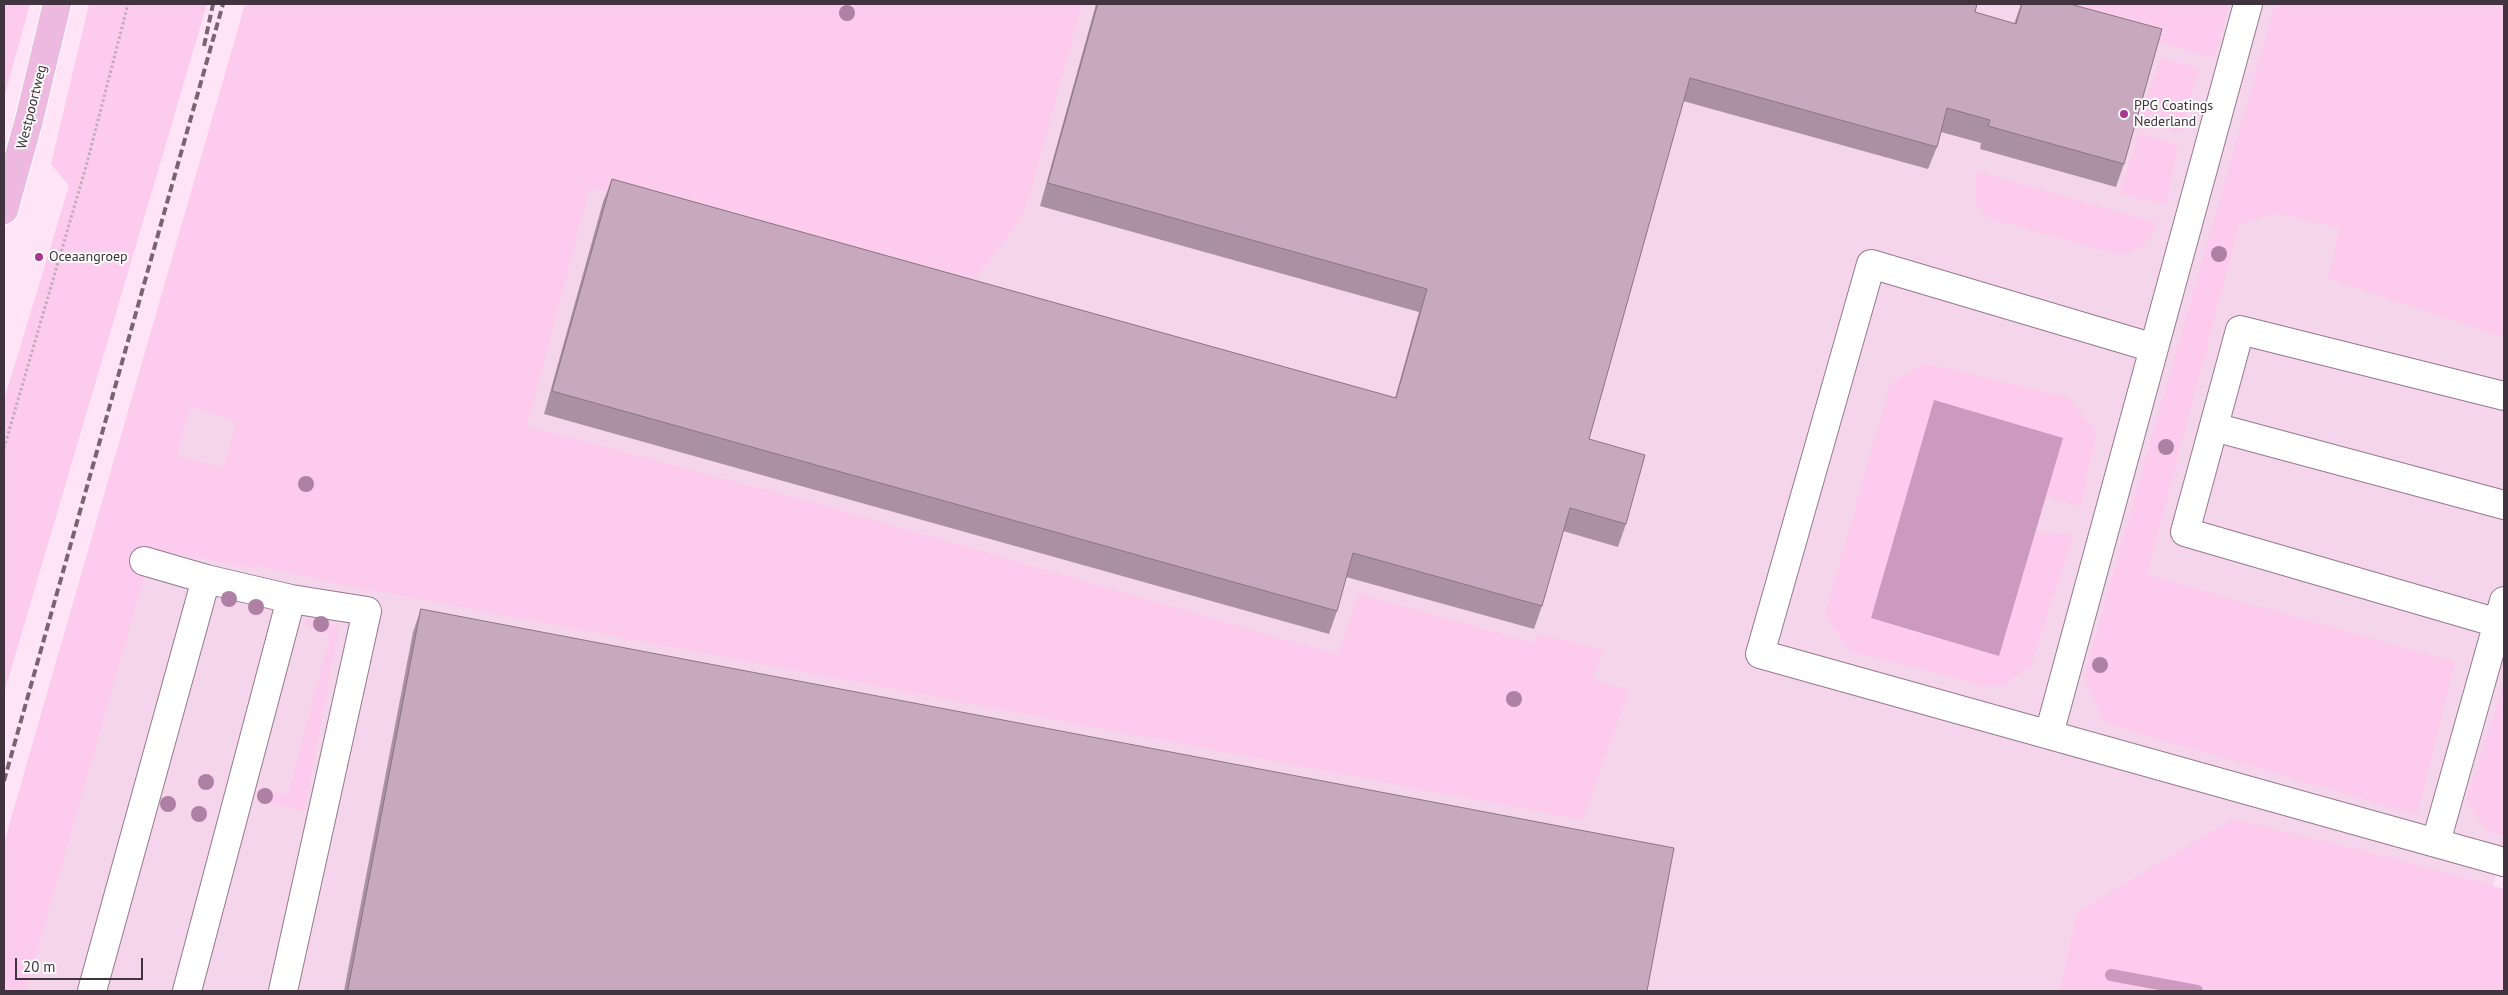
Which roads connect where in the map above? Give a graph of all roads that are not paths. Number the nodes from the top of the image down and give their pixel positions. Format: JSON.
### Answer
{"nodes":[{"id":1,"x":57,"y":4,"type":"edge"},
{"id":2,"x":2248,"y":4,"type":"edge"},
{"id":3,"x":4,"y":210,"type":"edge"},
{"id":4,"x":2154,"y":348,"type":"junction"},
{"id":5,"x":2504,"y":396,"type":"edge"},
{"id":6,"x":2214,"y":427,"type":"junction"},
{"id":7,"x":2504,"y":505,"type":"edge"},
{"id":8,"x":144,"y":561,"type":"dead end"},
{"id":9,"x":206,"y":579,"type":"junction"},
{"id":10,"x":291,"y":599,"type":"junction"},
{"id":11,"x":2501,"y":612,"type":"edge"},
{"id":12,"x":2049,"y":734,"type":"junction"},
{"id":13,"x":2436,"y":842,"type":"junction"},
{"id":14,"x":2504,"y":862,"type":"edge"},
{"id":15,"x":92,"y":991,"type":"edge"},
{"id":16,"x":187,"y":991,"type":"edge"},
{"id":17,"x":283,"y":991,"type":"edge"}],
"edges":[{"from":1,"to":3,"type":"main road","name":"Westpoortweg"},
{"from":2,"to":4,"type":"lane"},
{"from":4,"to":12,"type":"lane"},
{"from":4,"to":12,"type":"lane"},
{"from":5,"to":6,"type":"lane"},
{"from":6,"to":7,"type":"lane"},
{"from":6,"to":11,"type":"lane"},
{"from":8,"to":9,"type":"lane"},
{"from":9,"to":10,"type":"lane"},
{"from":9,"to":15,"type":"lane"},
{"from":10,"to":16,"type":"lane"},
{"from":10,"to":17,"type":"lane"},
{"from":11,"to":13,"type":"lane"},
{"from":12,"to":13,"type":"lane"},
{"from":13,"to":14,"type":"lane"}]}
